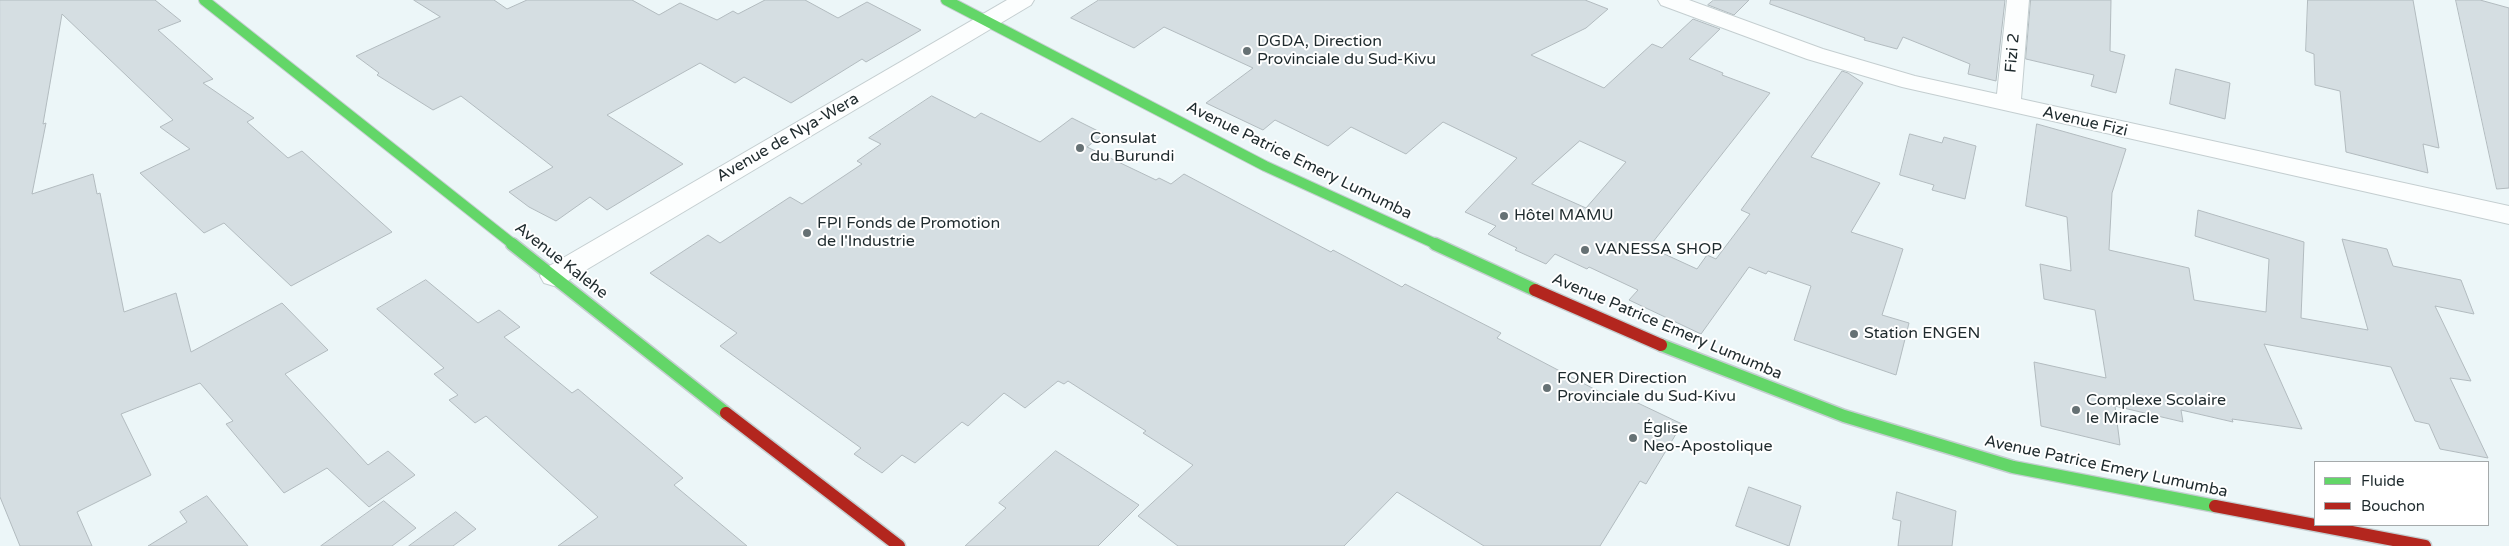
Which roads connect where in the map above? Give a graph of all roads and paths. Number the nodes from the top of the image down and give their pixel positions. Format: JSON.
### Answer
{"nodes":[{"id":1,"x":204,"y":0,"type":"edge"},
{"id":2,"x":946,"y":0,"type":"edge"},
{"id":3,"x":1023,"y":0,"type":"edge"},
{"id":4,"x":1669,"y":0,"type":"edge"},
{"id":5,"x":2018,"y":0,"type":"edge"},
{"id":6,"x":988,"y":21,"type":"junction"},
{"id":7,"x":2008,"y":105,"type":"junction"},
{"id":8,"x":2509,"y":215,"type":"edge"},
{"id":9,"x":554,"y":276,"type":"junction"},
{"id":10,"x":2314,"y":525,"type":"edge"},
{"id":11,"x":2321,"y":526,"type":"edge"},
{"id":12,"x":899,"y":546,"type":"edge"},
{"id":13,"x":2424,"y":546,"type":"edge"}],
"edges":[{"from":1,"to":9,"type":"main road","name":"Avenue Kalehe"},
{"from":2,"to":6,"type":"main road","name":"Avenue Patrice Emery Lumumba"},
{"from":3,"to":6,"type":"street","name":"Avenue de Nya-Wera"},
{"from":4,"to":7,"type":"street","name":"Avenue Fizi"},
{"from":5,"to":7,"type":"street","name":"Fizi 2"},
{"from":6,"to":9,"type":"street","name":"Avenue de Nya-Wera"},
{"from":6,"to":10,"type":"main road","name":"Avenue Patrice Emery Lumumba"},
{"from":7,"to":8,"type":"street","name":"Avenue Fizi"},
{"from":9,"to":12,"type":"main road","name":"Avenue Kalehe"},
{"from":11,"to":13,"type":"main road","name":"Avenue Patrice Emery Lumumba"}]}
